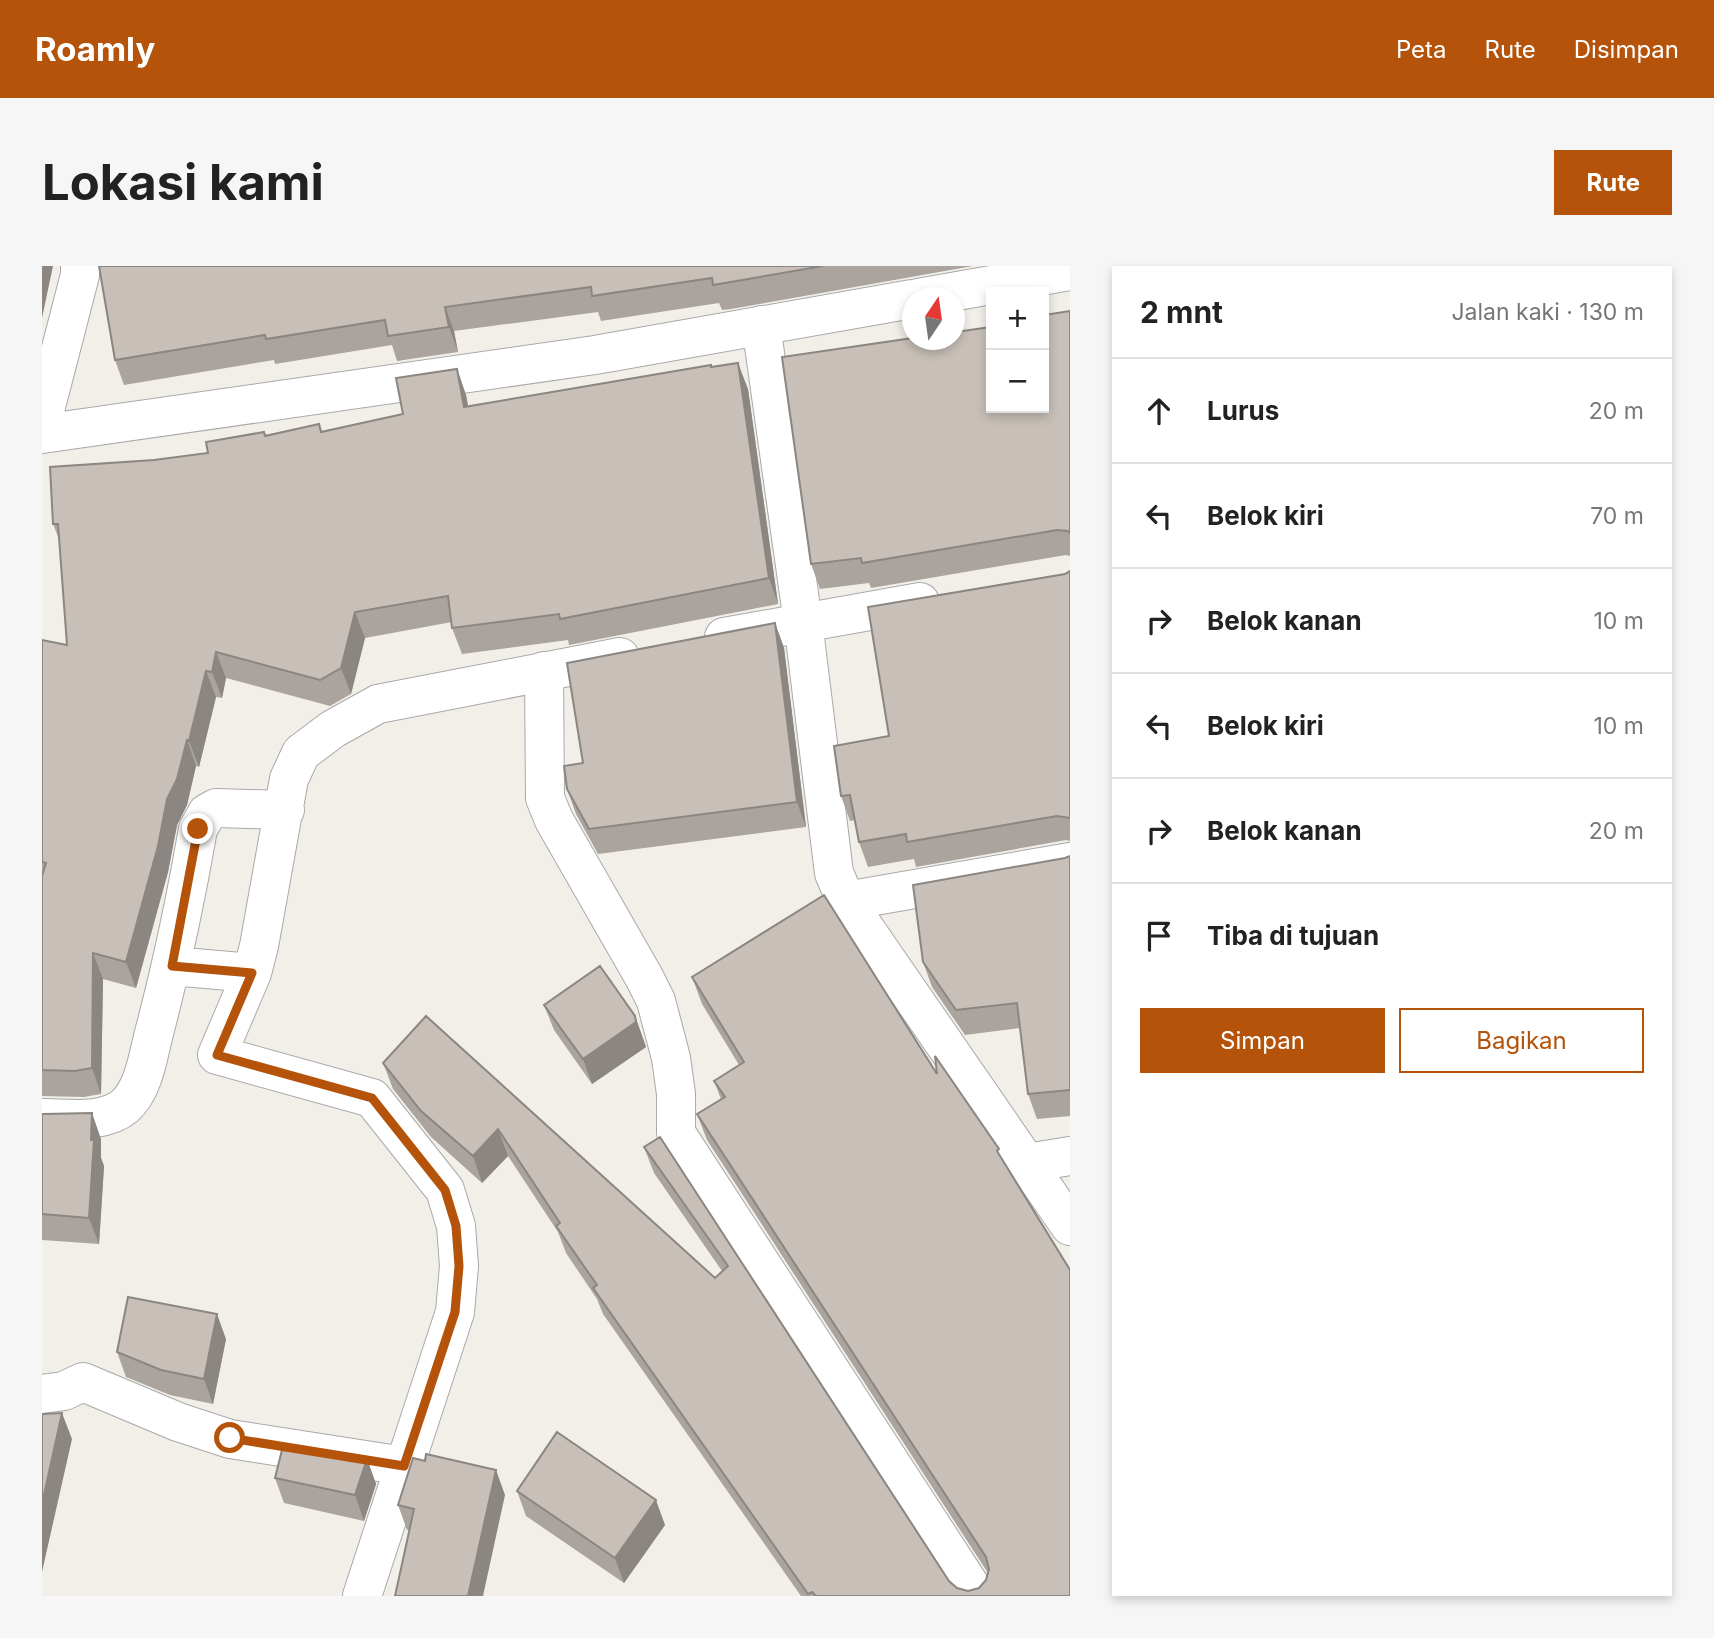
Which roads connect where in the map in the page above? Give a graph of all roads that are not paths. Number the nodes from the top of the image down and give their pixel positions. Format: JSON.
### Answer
{"nodes":[{"id":1,"x":80,"y":266,"type":"edge"},
{"id":2,"x":1070,"y":271,"type":"edge"},
{"id":3,"x":965,"y":290,"type":"edge"},
{"id":4,"x":902,"y":301,"type":"edge"},
{"id":5,"x":761,"y":325,"type":"junction"},
{"id":6,"x":42,"y":422,"type":"edge"},
{"id":7,"x":42,"y":434,"type":"edge"},
{"id":8,"x":950,"y":597,"type":"edge"},
{"id":9,"x":803,"y":622,"type":"junction"},
{"id":10,"x":694,"y":643,"type":"edge"},
{"id":11,"x":653,"y":650,"type":"edge"},
{"id":12,"x":544,"y":671,"type":"junction"},
{"id":13,"x":285,"y":810,"type":"junction"},
{"id":14,"x":1070,"y":863,"type":"edge"},
{"id":15,"x":846,"y":901,"type":"junction"},
{"id":16,"x":172,"y":966,"type":"junction"},
{"id":17,"x":252,"y":973,"type":"junction"},
{"id":18,"x":42,"y":1118,"type":"edge"},
{"id":19,"x":1070,"y":1156,"type":"edge"},
{"id":20,"x":1027,"y":1163,"type":"junction"},
{"id":21,"x":1070,"y":1226,"type":"edge"},
{"id":22,"x":42,"y":1394,"type":"edge"},
{"id":23,"x":404,"y":1466,"type":"junction"},
{"id":24,"x":362,"y":1596,"type":"edge"},
{"id":25,"x":977,"y":1596,"type":"edge"}],
"edges":[{"from":1,"to":6,"type":"street"},
{"from":2,"to":3,"type":"street"},
{"from":4,"to":5,"type":"street"},
{"from":5,"to":7,"type":"street"},
{"from":5,"to":9,"type":"street"},
{"from":8,"to":9,"type":"street"},
{"from":9,"to":10,"type":"street"},
{"from":9,"to":15,"type":"street"},
{"from":11,"to":12,"type":"street"},
{"from":12,"to":13,"type":"street"},
{"from":12,"to":25,"type":"street"},
{"from":13,"to":16,"type":"street"},
{"from":13,"to":17,"type":"street"},
{"from":14,"to":15,"type":"street"},
{"from":15,"to":20,"type":"street"},
{"from":16,"to":17,"type":"street"},
{"from":16,"to":18,"type":"street"},
{"from":17,"to":23,"type":"street"},
{"from":19,"to":20,"type":"street"},
{"from":20,"to":21,"type":"street"},
{"from":22,"to":23,"type":"street"},
{"from":23,"to":24,"type":"street"}]}
